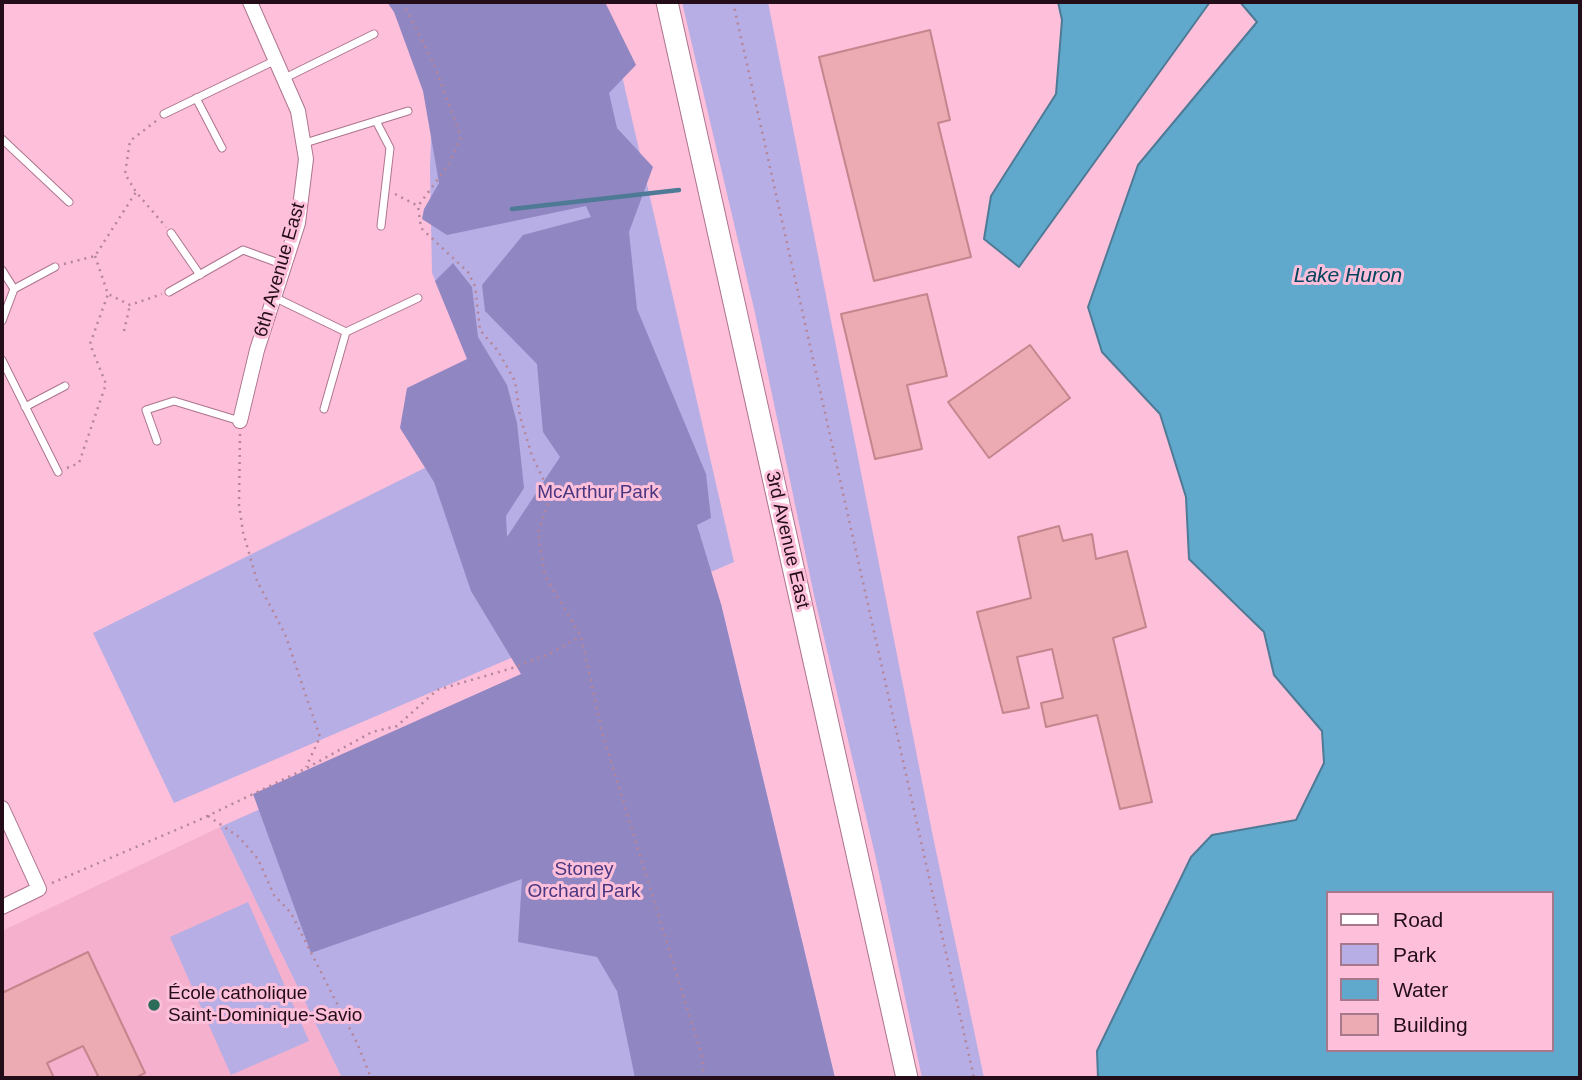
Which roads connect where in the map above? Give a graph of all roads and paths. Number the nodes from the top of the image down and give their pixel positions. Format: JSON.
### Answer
{"nodes":[{"id":1,"x":250,"y":2,"type":"edge"},
{"id":2,"x":406,"y":2,"type":"edge"},
{"id":3,"x":667,"y":2,"type":"edge"},
{"id":4,"x":733,"y":2,"type":"edge"},
{"id":5,"x":374,"y":34,"type":"dead end"},
{"id":6,"x":276,"y":60,"type":"junction"},
{"id":7,"x":285,"y":78,"type":"junction"},
{"id":8,"x":196,"y":98,"type":"junction"},
{"id":9,"x":408,"y":111,"type":"dead end"},
{"id":10,"x":164,"y":114,"type":"joint"},
{"id":11,"x":376,"y":121,"type":"junction"},
{"id":12,"x":2,"y":139,"type":"edge"},
{"id":13,"x":305,"y":143,"type":"junction"},
{"id":14,"x":222,"y":148,"type":"dead end"},
{"id":15,"x":385,"y":190,"type":"junction"},
{"id":16,"x":136,"y":192,"type":"junction"},
{"id":17,"x":69,"y":202,"type":"dead end"},
{"id":18,"x":418,"y":206,"type":"junction"},
{"id":19,"x":381,"y":226,"type":"dead end"},
{"id":20,"x":172,"y":233,"type":"joint"},
{"id":21,"x":95,"y":256,"type":"junction"},
{"id":22,"x":284,"y":265,"type":"junction"},
{"id":23,"x":55,"y":267,"type":"joint"},
{"id":24,"x":2,"y":270,"type":"edge"},
{"id":25,"x":200,"y":275,"type":"junction"},
{"id":26,"x":14,"y":289,"type":"junction"},
{"id":27,"x":169,"y":292,"type":"joint"},
{"id":28,"x":108,"y":294,"type":"junction"},
{"id":29,"x":274,"y":297,"type":"junction"},
{"id":30,"x":418,"y":298,"type":"dead end"},
{"id":31,"x":130,"y":306,"type":"junction"},
{"id":32,"x":2,"y":321,"type":"edge"},
{"id":33,"x":124,"y":331,"type":"dead end"},
{"id":34,"x":346,"y":332,"type":"junction"},
{"id":35,"x":2,"y":360,"type":"edge"},
{"id":36,"x":65,"y":386,"type":"dead end"},
{"id":37,"x":25,"y":407,"type":"junction"},
{"id":38,"x":324,"y":409,"type":"dead end"},
{"id":39,"x":240,"y":421,"type":"junction"},
{"id":40,"x":157,"y":440,"type":"dead end"},
{"id":41,"x":58,"y":472,"type":"joint"},
{"id":42,"x":581,"y":636,"type":"junction"},
{"id":43,"x":305,"y":769,"type":"junction"},
{"id":44,"x":2,"y":808,"type":"edge"},
{"id":45,"x":208,"y":816,"type":"junction"},
{"id":46,"x":39,"y":889,"type":"junction"},
{"id":47,"x":2,"y":907,"type":"edge"},
{"id":48,"x":371,"y":1078,"type":"edge"},
{"id":49,"x":704,"y":1078,"type":"edge"},
{"id":50,"x":907,"y":1078,"type":"edge"},
{"id":51,"x":974,"y":1078,"type":"edge"}],
"edges":[{"from":1,"to":6,"type":"street","name":"6th Avenue East"},
{"from":2,"to":18,"type":"path"},
{"from":3,"to":50,"type":"main road","name":"3rd Avenue East"},
{"from":4,"to":51,"type":"path"},
{"from":5,"to":7,"type":"lane"},
{"from":6,"to":7,"type":"street","name":"6th Avenue East"},
{"from":6,"to":8,"type":"lane"},
{"from":7,"to":13,"type":"street","name":"6th Avenue East"},
{"from":8,"to":10,"type":"lane"},
{"from":8,"to":14,"type":"lane"},
{"from":9,"to":11,"type":"lane"},
{"from":10,"to":16,"type":"path"},
{"from":11,"to":13,"type":"lane"},
{"from":11,"to":15,"type":"lane"},
{"from":12,"to":17,"type":"lane"},
{"from":13,"to":22,"type":"street","name":"6th Avenue East"},
{"from":15,"to":18,"type":"path"},
{"from":15,"to":19,"type":"lane"},
{"from":16,"to":20,"type":"path"},
{"from":16,"to":21,"type":"path"},
{"from":18,"to":42,"type":"path"},
{"from":20,"to":25,"type":"lane"},
{"from":21,"to":23,"type":"path"},
{"from":21,"to":28,"type":"path"},
{"from":22,"to":25,"type":"lane"},
{"from":22,"to":29,"type":"street","name":"6th Avenue East"},
{"from":23,"to":26,"type":"lane"},
{"from":24,"to":26,"type":"lane"},
{"from":25,"to":27,"type":"lane"},
{"from":26,"to":32,"type":"lane"},
{"from":27,"to":31,"type":"path"},
{"from":28,"to":31,"type":"path"},
{"from":28,"to":41,"type":"path"},
{"from":29,"to":34,"type":"lane"},
{"from":29,"to":39,"type":"street","name":"6th Avenue East"},
{"from":30,"to":34,"type":"lane"},
{"from":31,"to":33,"type":"path"},
{"from":34,"to":38,"type":"lane"},
{"from":35,"to":37,"type":"lane"},
{"from":36,"to":37,"type":"lane"},
{"from":37,"to":41,"type":"lane"},
{"from":39,"to":40,"type":"lane"},
{"from":39,"to":43,"type":"path"},
{"from":42,"to":43,"type":"path"},
{"from":42,"to":49,"type":"path"},
{"from":43,"to":45,"type":"path"},
{"from":44,"to":46,"type":"street"},
{"from":45,"to":46,"type":"path"},
{"from":45,"to":48,"type":"path"},
{"from":46,"to":47,"type":"street"}]}
